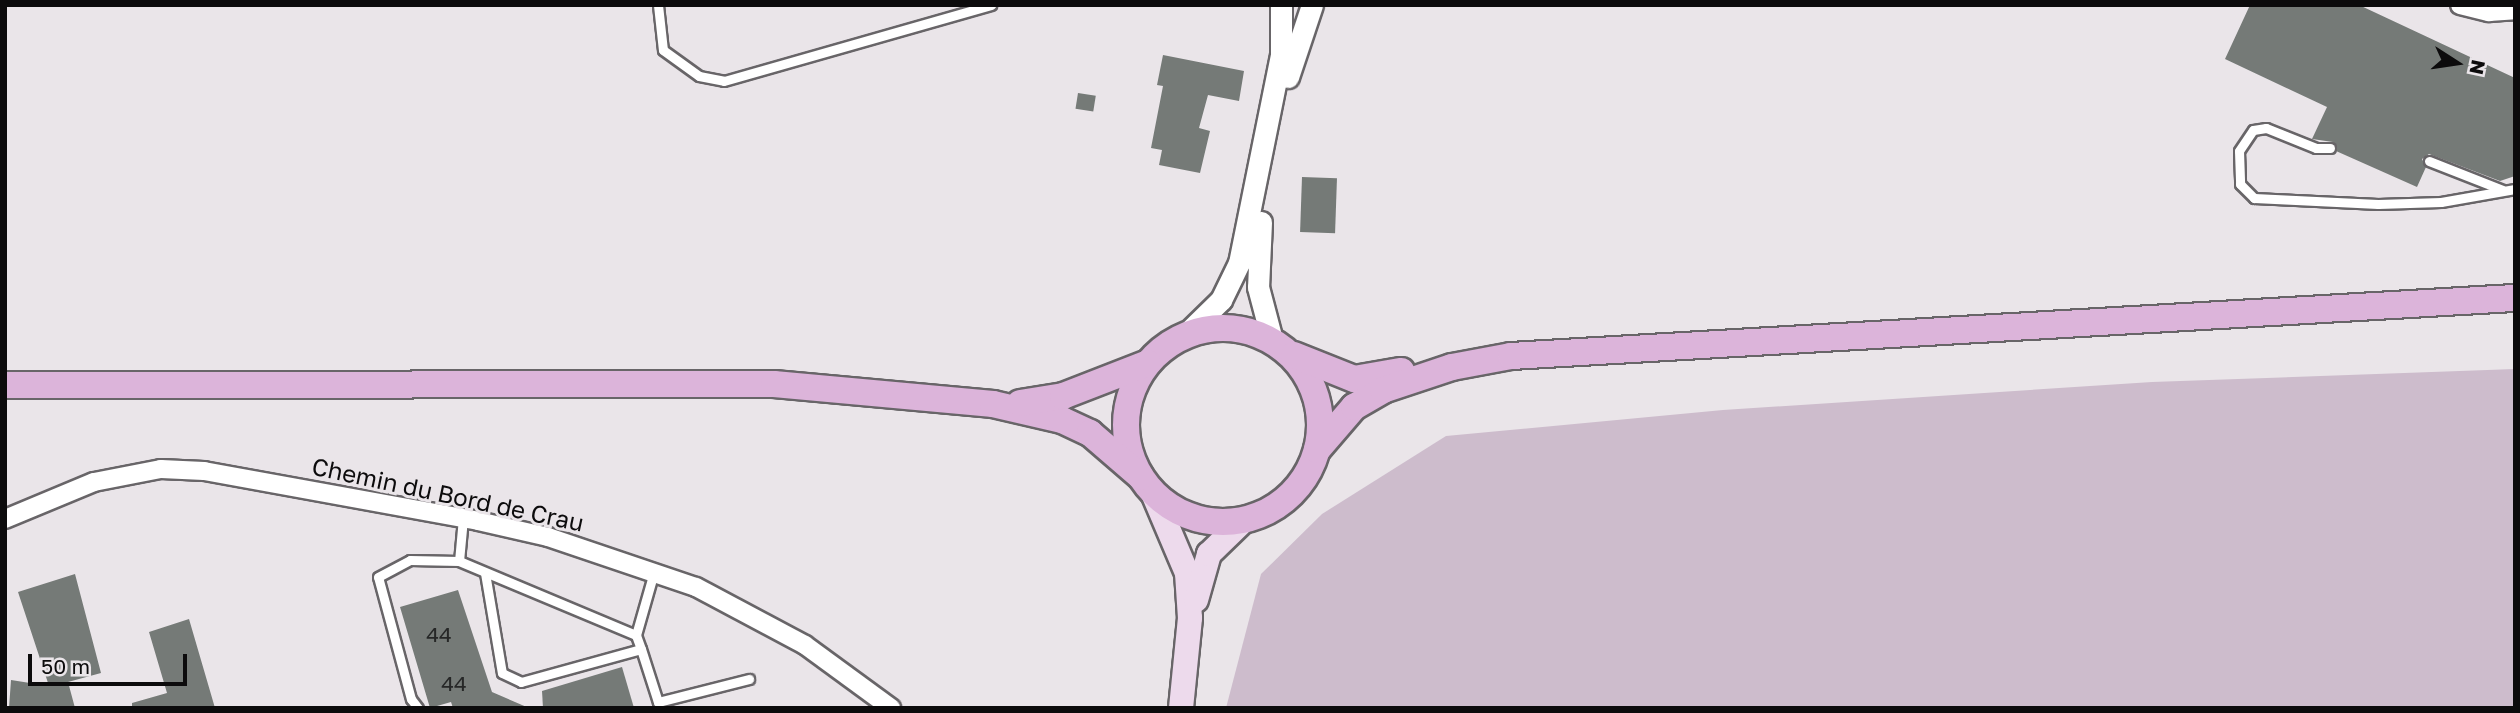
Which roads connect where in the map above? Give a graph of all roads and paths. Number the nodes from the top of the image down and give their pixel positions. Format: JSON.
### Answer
{"nodes":[{"id":1,"x":991,"y":5,"type":"edge"},
{"id":2,"x":1281,"y":5,"type":"edge"},
{"id":3,"x":1312,"y":5,"type":"edge"},
{"id":4,"x":2460,"y":5,"type":"edge"},
{"id":5,"x":660,"y":7,"type":"edge"},
{"id":6,"x":2515,"y":10,"type":"edge"},
{"id":7,"x":2330,"y":148,"type":"dead end"},
{"id":8,"x":2429,"y":161,"type":"dead end"},
{"id":9,"x":2510,"y":190,"type":"edge"},
{"id":10,"x":2515,"y":298,"type":"edge"},
{"id":11,"x":1186,"y":334,"type":"junction"},
{"id":12,"x":1279,"y":346,"type":"junction"},
{"id":13,"x":1148,"y":363,"type":"junction"},
{"id":14,"x":1451,"y":367,"type":"junction"},
{"id":15,"x":5,"y":384,"type":"edge"},
{"id":16,"x":993,"y":404,"type":"junction"},
{"id":17,"x":1317,"y":450,"type":"junction"},
{"id":18,"x":1147,"y":485,"type":"junction"},
{"id":19,"x":463,"y":518,"type":"junction"},
{"id":20,"x":5,"y":519,"type":"edge"},
{"id":21,"x":1244,"y":520,"type":"junction"},
{"id":22,"x":459,"y":561,"type":"junction"},
{"id":23,"x":654,"y":571,"type":"junction"},
{"id":24,"x":485,"y":572,"type":"junction"},
{"id":25,"x":1190,"y":618,"type":"junction"},
{"id":26,"x":636,"y":635,"type":"junction"},
{"id":27,"x":641,"y":649,"type":"junction"},
{"id":28,"x":748,"y":678,"type":"dead end"},
{"id":29,"x":658,"y":705,"type":"edge"},
{"id":30,"x":418,"y":708,"type":"edge"},
{"id":31,"x":891,"y":708,"type":"edge"},
{"id":32,"x":1181,"y":708,"type":"edge"}],
"edges":[{"from":1,"to":5,"type":"lane"},
{"from":2,"to":11,"type":"street"},
{"from":3,"to":12,"type":"street"},
{"from":4,"to":6,"type":"street"},
{"from":7,"to":9,"type":"lane"},
{"from":8,"to":9,"type":"lane"},
{"from":10,"to":14,"type":"main road"},
{"from":11,"to":12,"type":"main road"},
{"from":11,"to":13,"type":"main road"},
{"from":12,"to":14,"type":"main road"},
{"from":12,"to":17,"type":"main road"},
{"from":13,"to":16,"type":"main road"},
{"from":13,"to":18,"type":"main road"},
{"from":14,"to":17,"type":"main road"},
{"from":15,"to":16,"type":"main road"},
{"from":16,"to":18,"type":"main road"},
{"from":17,"to":21,"type":"main road"},
{"from":18,"to":21,"type":"main road"},
{"from":18,"to":25,"type":"main road"},
{"from":19,"to":20,"type":"street","name":"Chemin du Bord de Crau"},
{"from":19,"to":22,"type":"lane"},
{"from":19,"to":23,"type":"street","name":"Chemin du Bord de Crau"},
{"from":21,"to":25,"type":"main road"},
{"from":22,"to":24,"type":"lane"},
{"from":22,"to":30,"type":"lane"},
{"from":23,"to":26,"type":"lane"},
{"from":23,"to":31,"type":"street","name":"Chemin du Bord de Crau"},
{"from":24,"to":26,"type":"lane"},
{"from":24,"to":27,"type":"lane"},
{"from":25,"to":32,"type":"main road"},
{"from":26,"to":27,"type":"lane"},
{"from":27,"to":29,"type":"lane"},
{"from":28,"to":29,"type":"lane"}]}
